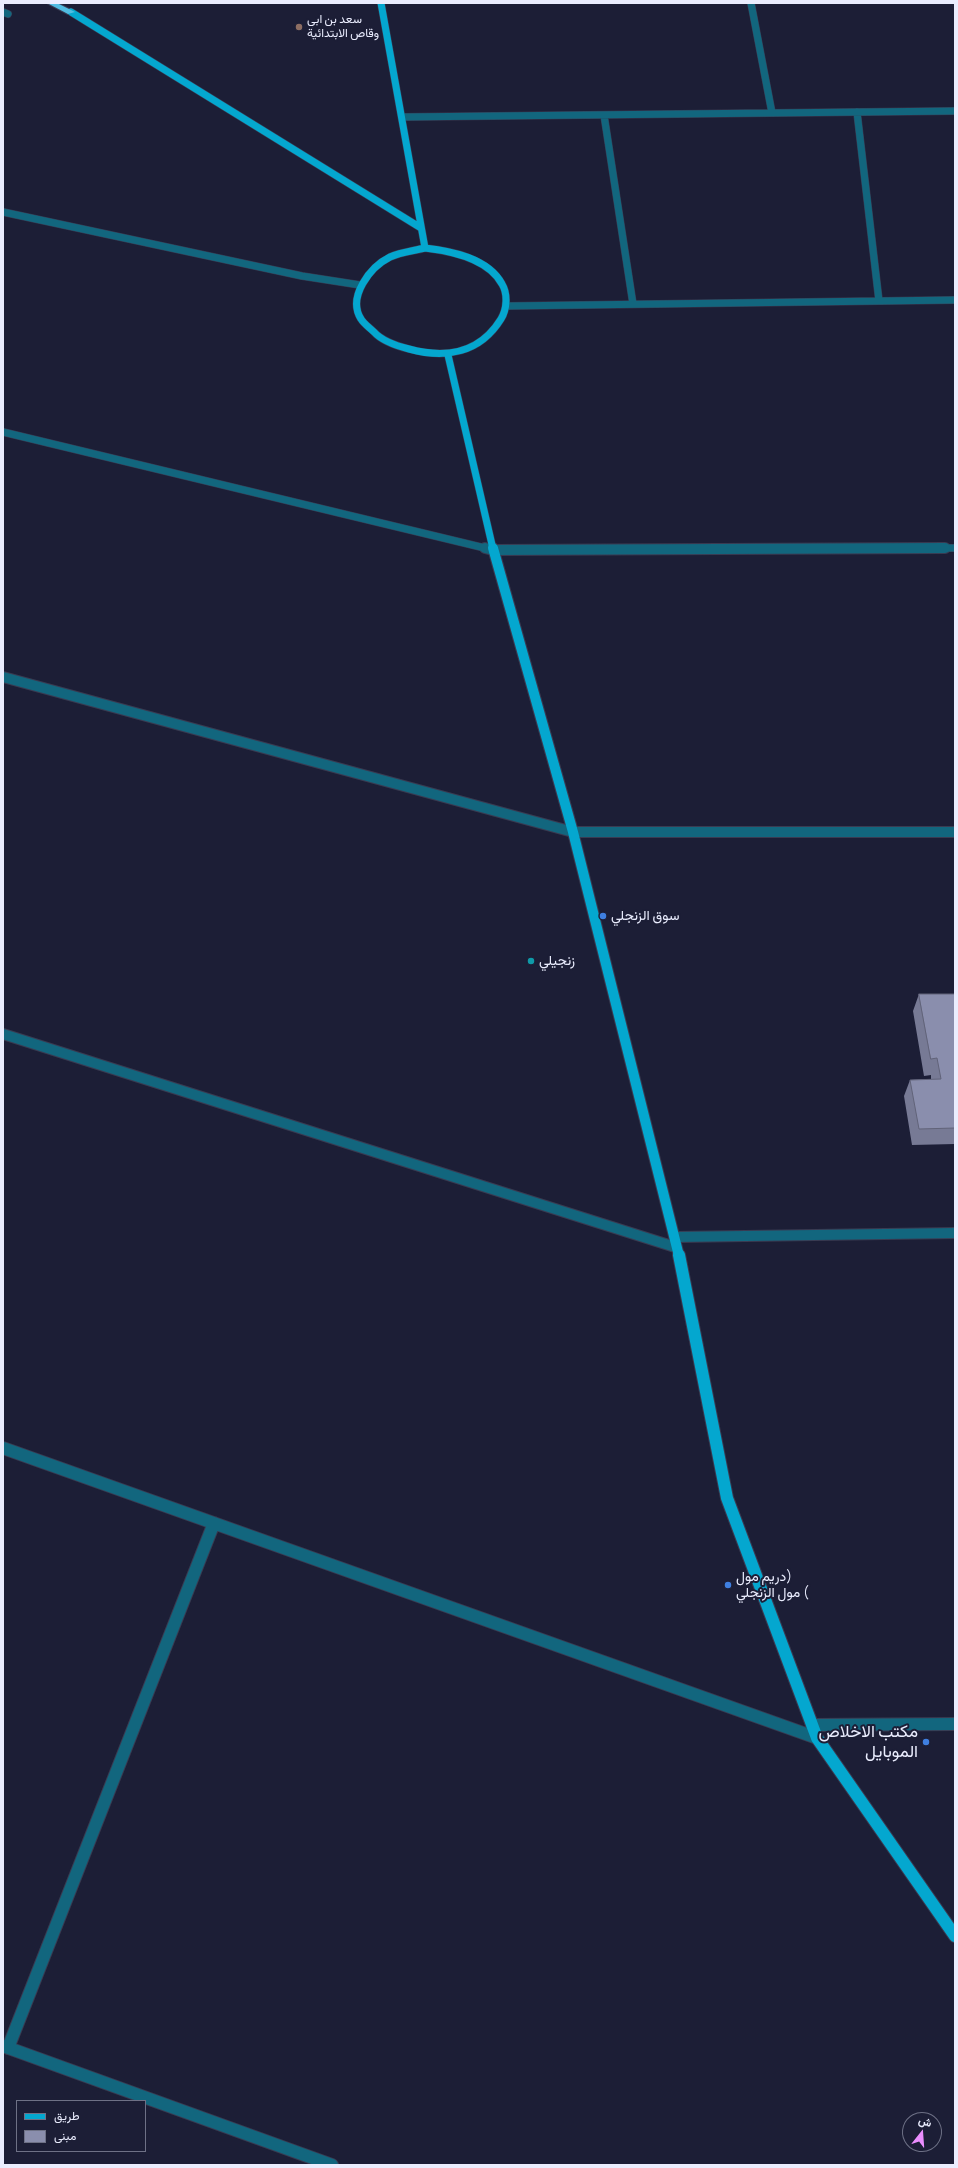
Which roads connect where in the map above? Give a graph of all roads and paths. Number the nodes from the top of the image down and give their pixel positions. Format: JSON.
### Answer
{"nodes":[{"id":1,"x":51,"y":3,"type":"edge"},
{"id":2,"x":57,"y":3,"type":"edge"},
{"id":3,"x":381,"y":3,"type":"edge"},
{"id":4,"x":752,"y":3,"type":"edge"},
{"id":5,"x":71,"y":12,"type":"junction"},
{"id":6,"x":955,"y":111,"type":"edge"},
{"id":7,"x":857,"y":112,"type":"junction"},
{"id":8,"x":772,"y":113,"type":"junction"},
{"id":9,"x":604,"y":115,"type":"junction"},
{"id":10,"x":402,"y":117,"type":"junction"},
{"id":11,"x":3,"y":212,"type":"edge"},
{"id":12,"x":421,"y":228,"type":"junction"},
{"id":13,"x":425,"y":248,"type":"junction"},
{"id":14,"x":360,"y":285,"type":"junction"},
{"id":15,"x":955,"y":300,"type":"edge"},
{"id":16,"x":879,"y":301,"type":"junction"},
{"id":17,"x":633,"y":304,"type":"junction"},
{"id":18,"x":507,"y":306,"type":"junction"},
{"id":19,"x":448,"y":355,"type":"junction"},
{"id":20,"x":3,"y":432,"type":"edge"},
{"id":21,"x":955,"y":548,"type":"edge"},
{"id":22,"x":493,"y":550,"type":"junction"},
{"id":23,"x":3,"y":677,"type":"edge"},
{"id":24,"x":573,"y":832,"type":"junction"},
{"id":25,"x":955,"y":832,"type":"edge"},
{"id":26,"x":3,"y":1034,"type":"edge"},
{"id":27,"x":955,"y":1233,"type":"edge"},
{"id":28,"x":675,"y":1242,"type":"junction"},
{"id":29,"x":3,"y":1448,"type":"edge"},
{"id":30,"x":214,"y":1523,"type":"junction"},
{"id":31,"x":955,"y":1724,"type":"edge"},
{"id":32,"x":812,"y":1725,"type":"junction"},
{"id":33,"x":817,"y":1738,"type":"junction"},
{"id":34,"x":955,"y":1936,"type":"edge"},
{"id":35,"x":5,"y":2047,"type":"edge"},
{"id":36,"x":332,"y":2165,"type":"edge"}],
"edges":[{"from":1,"to":5,"type":"highway"},
{"from":2,"to":5,"type":"highway"},
{"from":3,"to":10,"type":"main road"},
{"from":4,"to":8,"type":"street"},
{"from":5,"to":12,"type":"main road"},
{"from":6,"to":7,"type":"street"},
{"from":7,"to":8,"type":"street"},
{"from":7,"to":16,"type":"street"},
{"from":8,"to":9,"type":"street"},
{"from":9,"to":10,"type":"street"},
{"from":9,"to":17,"type":"street"},
{"from":10,"to":12,"type":"main road"},
{"from":11,"to":14,"type":"street"},
{"from":12,"to":13,"type":"main road"},
{"from":13,"to":14,"type":"main road"},
{"from":13,"to":18,"type":"main road"},
{"from":14,"to":19,"type":"main road"},
{"from":15,"to":16,"type":"street"},
{"from":16,"to":17,"type":"street"},
{"from":17,"to":18,"type":"street"},
{"from":18,"to":19,"type":"main road"},
{"from":19,"to":22,"type":"main road"},
{"from":20,"to":22,"type":"street"},
{"from":21,"to":22,"type":"street"},
{"from":22,"to":24,"type":"main road"},
{"from":23,"to":24,"type":"street"},
{"from":24,"to":25,"type":"street"},
{"from":24,"to":28,"type":"main road"},
{"from":26,"to":28,"type":"street"},
{"from":27,"to":28,"type":"street"},
{"from":28,"to":32,"type":"main road"},
{"from":29,"to":30,"type":"street"},
{"from":30,"to":33,"type":"street"},
{"from":30,"to":35,"type":"street"},
{"from":31,"to":32,"type":"street"},
{"from":32,"to":33,"type":"main road"},
{"from":33,"to":34,"type":"main road"},
{"from":35,"to":36,"type":"street"}]}
